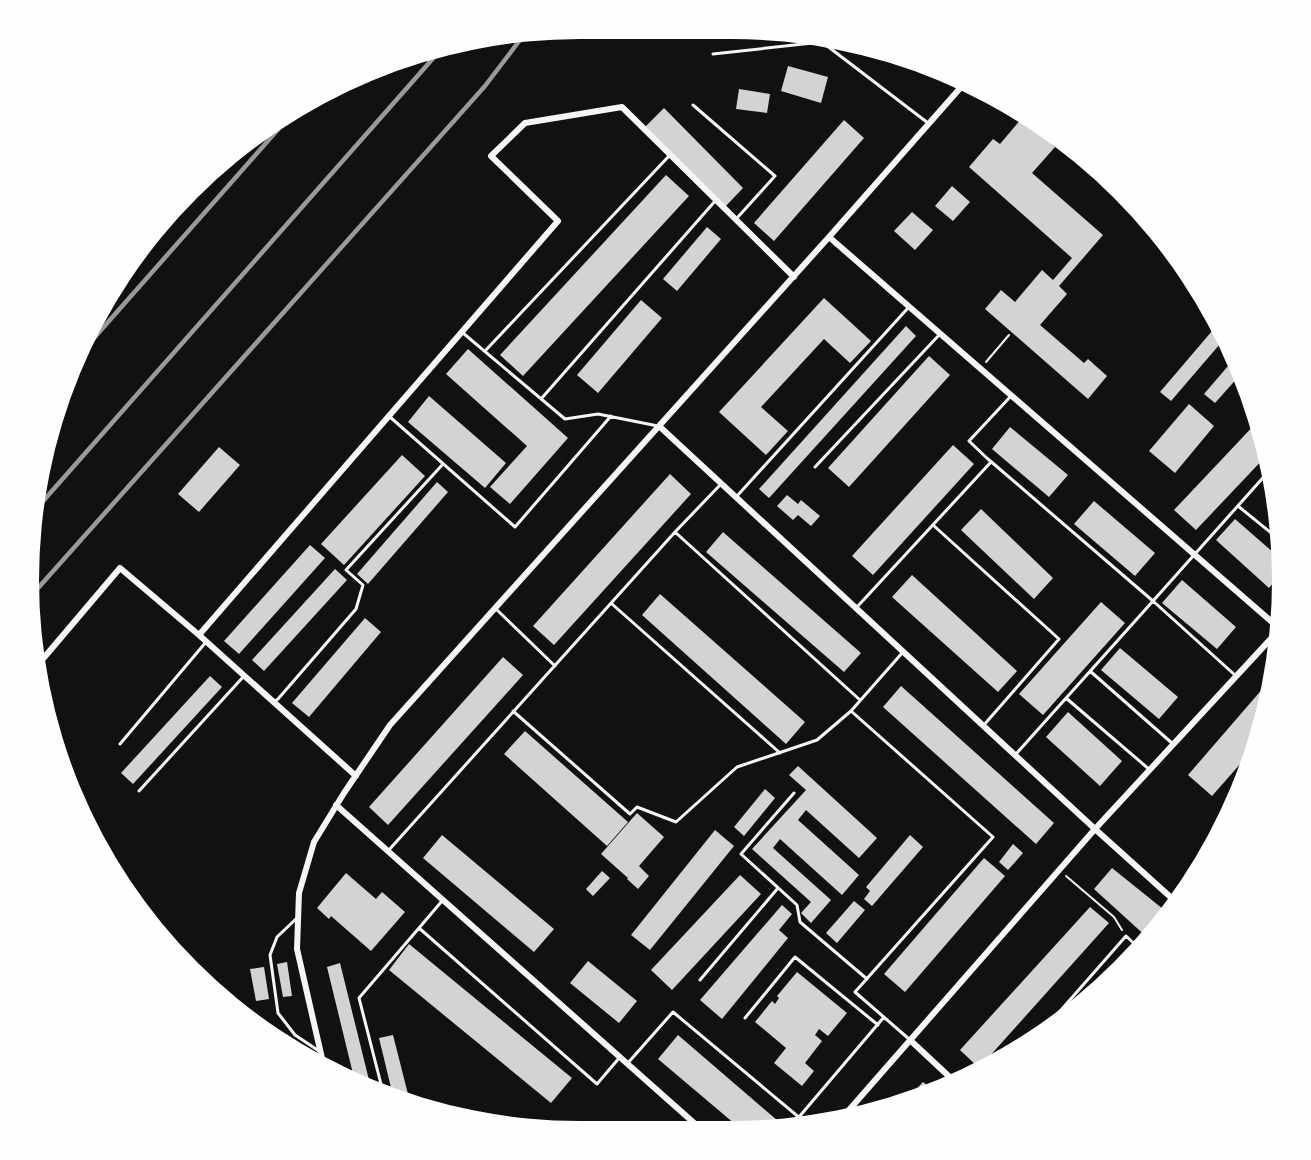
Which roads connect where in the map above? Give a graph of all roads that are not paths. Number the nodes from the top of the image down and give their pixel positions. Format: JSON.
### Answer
{"nodes":[{"id":1,"x":803,"y":44,"type":"edge"},
{"id":2,"x":830,"y":48,"type":"edge"},
{"id":3,"x":713,"y":54,"type":"dead end"},
{"id":4,"x":959,"y":90,"type":"edge"},
{"id":5,"x":693,"y":105,"type":"dead end"},
{"id":6,"x":929,"y":124,"type":"junction"},
{"id":7,"x":670,"y":155,"type":"junction"},
{"id":8,"x":716,"y":200,"type":"junction"},
{"id":9,"x":736,"y":220,"type":"junction"},
{"id":10,"x":829,"y":237,"type":"junction"},
{"id":11,"x":794,"y":277,"type":"junction"},
{"id":12,"x":909,"y":307,"type":"junction"},
{"id":13,"x":461,"y":331,"type":"junction"},
{"id":14,"x":940,"y":334,"type":"junction"},
{"id":15,"x":485,"y":351,"type":"junction"},
{"id":16,"x":1011,"y":396,"type":"junction"},
{"id":17,"x":542,"y":399,"type":"junction"},
{"id":18,"x":388,"y":415,"type":"junction"},
{"id":19,"x":611,"y":416,"type":"junction"},
{"id":20,"x":659,"y":426,"type":"junction"},
{"id":21,"x":988,"y":459,"type":"junction"},
{"id":22,"x":443,"y":464,"type":"junction"},
{"id":23,"x":815,"y":467,"type":"dead end"},
{"id":24,"x":1263,"y":478,"type":"edge"},
{"id":25,"x":721,"y":483,"type":"junction"},
{"id":26,"x":736,"y":497,"type":"junction"},
{"id":27,"x":1238,"y":506,"type":"junction"},
{"id":28,"x":933,"y":525,"type":"junction"},
{"id":29,"x":675,"y":532,"type":"junction"},
{"id":30,"x":1270,"y":532,"type":"edge"},
{"id":31,"x":1194,"y":555,"type":"junction"},
{"id":32,"x":1153,"y":601,"type":"junction"},
{"id":33,"x":612,"y":604,"type":"junction"},
{"id":34,"x":856,"y":608,"type":"junction"},
{"id":35,"x":495,"y":609,"type":"junction"},
{"id":36,"x":1270,"y":621,"type":"edge"},
{"id":37,"x":199,"y":635,"type":"junction"},
{"id":38,"x":1268,"y":641,"type":"edge"},
{"id":39,"x":206,"y":642,"type":"junction"},
{"id":40,"x":903,"y":652,"type":"junction"},
{"id":41,"x":45,"y":657,"type":"edge"},
{"id":42,"x":555,"y":666,"type":"junction"},
{"id":43,"x":1090,"y":671,"type":"junction"},
{"id":44,"x":244,"y":676,"type":"junction"},
{"id":45,"x":1236,"y":676,"type":"junction"},
{"id":46,"x":1066,"y":698,"type":"junction"},
{"id":47,"x":860,"y":700,"type":"junction"},
{"id":48,"x":273,"y":701,"type":"junction"},
{"id":49,"x":513,"y":711,"type":"junction"},
{"id":50,"x":851,"y":711,"type":"junction"},
{"id":51,"x":983,"y":726,"type":"junction"},
{"id":52,"x":120,"y":744,"type":"dead end"},
{"id":53,"x":1173,"y":744,"type":"junction"},
{"id":54,"x":780,"y":753,"type":"junction"},
{"id":55,"x":1015,"y":755,"type":"junction"},
{"id":56,"x":1150,"y":770,"type":"junction"},
{"id":57,"x":356,"y":776,"type":"junction"},
{"id":58,"x":139,"y":791,"type":"dead end"},
{"id":59,"x":794,"y":793,"type":"dead end"},
{"id":60,"x":336,"y":805,"type":"junction"},
{"id":61,"x":1095,"y":829,"type":"junction"},
{"id":62,"x":388,"y":851,"type":"junction"},
{"id":63,"x":778,"y":888,"type":"junction"},
{"id":64,"x":1170,"y":896,"type":"edge"},
{"id":65,"x":443,"y":900,"type":"junction"},
{"id":66,"x":297,"y":918,"type":"junction"},
{"id":67,"x":419,"y":928,"type":"junction"},
{"id":68,"x":1133,"y":942,"type":"edge"},
{"id":69,"x":867,"y":979,"type":"junction"},
{"id":70,"x":700,"y":980,"type":"dead end"},
{"id":71,"x":1067,"y":1003,"type":"edge"},
{"id":72,"x":884,"y":1017,"type":"junction"},
{"id":73,"x":745,"y":1018,"type":"dead end"},
{"id":74,"x":878,"y":1025,"type":"junction"},
{"id":75,"x":910,"y":1040,"type":"junction"},
{"id":76,"x":319,"y":1051,"type":"junction"},
{"id":77,"x":320,"y":1055,"type":"edge"},
{"id":78,"x":620,"y":1058,"type":"junction"},
{"id":79,"x":627,"y":1064,"type":"junction"},
{"id":80,"x":948,"y":1075,"type":"edge"},
{"id":81,"x":380,"y":1082,"type":"edge"},
{"id":82,"x":851,"y":1108,"type":"edge"},
{"id":83,"x":799,"y":1117,"type":"joint"},
{"id":84,"x":692,"y":1121,"type":"edge"}],
"edges":[{"from":1,"to":3,"type":"lane"},
{"from":2,"to":6,"type":"lane"},
{"from":4,"to":6,"type":"street"},
{"from":5,"to":9,"type":"lane"},
{"from":6,"to":10,"type":"street"},
{"from":7,"to":8,"type":"street"},
{"from":7,"to":13,"type":"street"},
{"from":7,"to":15,"type":"lane"},
{"from":8,"to":9,"type":"street"},
{"from":8,"to":17,"type":"lane"},
{"from":9,"to":11,"type":"street"},
{"from":10,"to":11,"type":"street"},
{"from":10,"to":12,"type":"street"},
{"from":11,"to":20,"type":"street"},
{"from":12,"to":14,"type":"street"},
{"from":12,"to":26,"type":"lane"},
{"from":13,"to":15,"type":"lane"},
{"from":13,"to":18,"type":"street"},
{"from":14,"to":16,"type":"street"},
{"from":14,"to":23,"type":"lane"},
{"from":15,"to":17,"type":"lane"},
{"from":16,"to":21,"type":"lane"},
{"from":16,"to":31,"type":"street"},
{"from":17,"to":19,"type":"lane"},
{"from":18,"to":22,"type":"lane"},
{"from":18,"to":37,"type":"street"},
{"from":19,"to":20,"type":"lane"},
{"from":19,"to":22,"type":"lane"},
{"from":20,"to":25,"type":"street"},
{"from":20,"to":35,"type":"street"},
{"from":21,"to":28,"type":"lane"},
{"from":21,"to":32,"type":"lane"},
{"from":22,"to":48,"type":"lane"},
{"from":24,"to":27,"type":"lane"},
{"from":25,"to":26,"type":"street"},
{"from":25,"to":29,"type":"lane"},
{"from":26,"to":34,"type":"street"},
{"from":27,"to":30,"type":"lane"},
{"from":27,"to":31,"type":"lane"},
{"from":28,"to":34,"type":"lane"},
{"from":28,"to":51,"type":"lane"},
{"from":29,"to":33,"type":"lane"},
{"from":29,"to":47,"type":"lane"},
{"from":31,"to":32,"type":"lane"},
{"from":31,"to":36,"type":"street"},
{"from":32,"to":43,"type":"lane"},
{"from":32,"to":45,"type":"lane"},
{"from":33,"to":42,"type":"lane"},
{"from":33,"to":54,"type":"lane"},
{"from":34,"to":40,"type":"street"},
{"from":35,"to":42,"type":"lane"},
{"from":35,"to":57,"type":"street"},
{"from":37,"to":39,"type":"street"},
{"from":37,"to":41,"type":"street"},
{"from":38,"to":45,"type":"street"},
{"from":39,"to":44,"type":"street"},
{"from":39,"to":52,"type":"lane"},
{"from":40,"to":47,"type":"lane"},
{"from":40,"to":51,"type":"street"},
{"from":42,"to":49,"type":"lane"},
{"from":43,"to":46,"type":"lane"},
{"from":43,"to":53,"type":"lane"},
{"from":44,"to":48,"type":"street"},
{"from":44,"to":58,"type":"lane"},
{"from":45,"to":53,"type":"street"},
{"from":46,"to":55,"type":"lane"},
{"from":46,"to":56,"type":"lane"},
{"from":47,"to":50,"type":"lane"},
{"from":48,"to":57,"type":"street"},
{"from":49,"to":54,"type":"lane"},
{"from":49,"to":62,"type":"lane"},
{"from":50,"to":54,"type":"lane"},
{"from":50,"to":69,"type":"lane"},
{"from":51,"to":55,"type":"street"},
{"from":53,"to":56,"type":"street"},
{"from":55,"to":61,"type":"street"},
{"from":56,"to":61,"type":"street"},
{"from":57,"to":60,"type":"street"},
{"from":59,"to":63,"type":"lane"},
{"from":60,"to":62,"type":"street"},
{"from":60,"to":66,"type":"street"},
{"from":61,"to":64,"type":"street"},
{"from":61,"to":75,"type":"street"},
{"from":62,"to":65,"type":"street"},
{"from":63,"to":69,"type":"lane"},
{"from":63,"to":70,"type":"lane"},
{"from":65,"to":67,"type":"lane"},
{"from":65,"to":78,"type":"street"},
{"from":66,"to":76,"type":"street"},
{"from":66,"to":76,"type":"lane"},
{"from":67,"to":78,"type":"lane"},
{"from":67,"to":81,"type":"lane"},
{"from":68,"to":71,"type":"lane"},
{"from":69,"to":72,"type":"lane"},
{"from":72,"to":74,"type":"lane"},
{"from":72,"to":75,"type":"lane"},
{"from":73,"to":74,"type":"lane"},
{"from":74,"to":83,"type":"lane"},
{"from":75,"to":80,"type":"street"},
{"from":75,"to":82,"type":"street"},
{"from":76,"to":77,"type":"street"},
{"from":78,"to":79,"type":"street"},
{"from":79,"to":83,"type":"lane"},
{"from":79,"to":84,"type":"street"}]}
